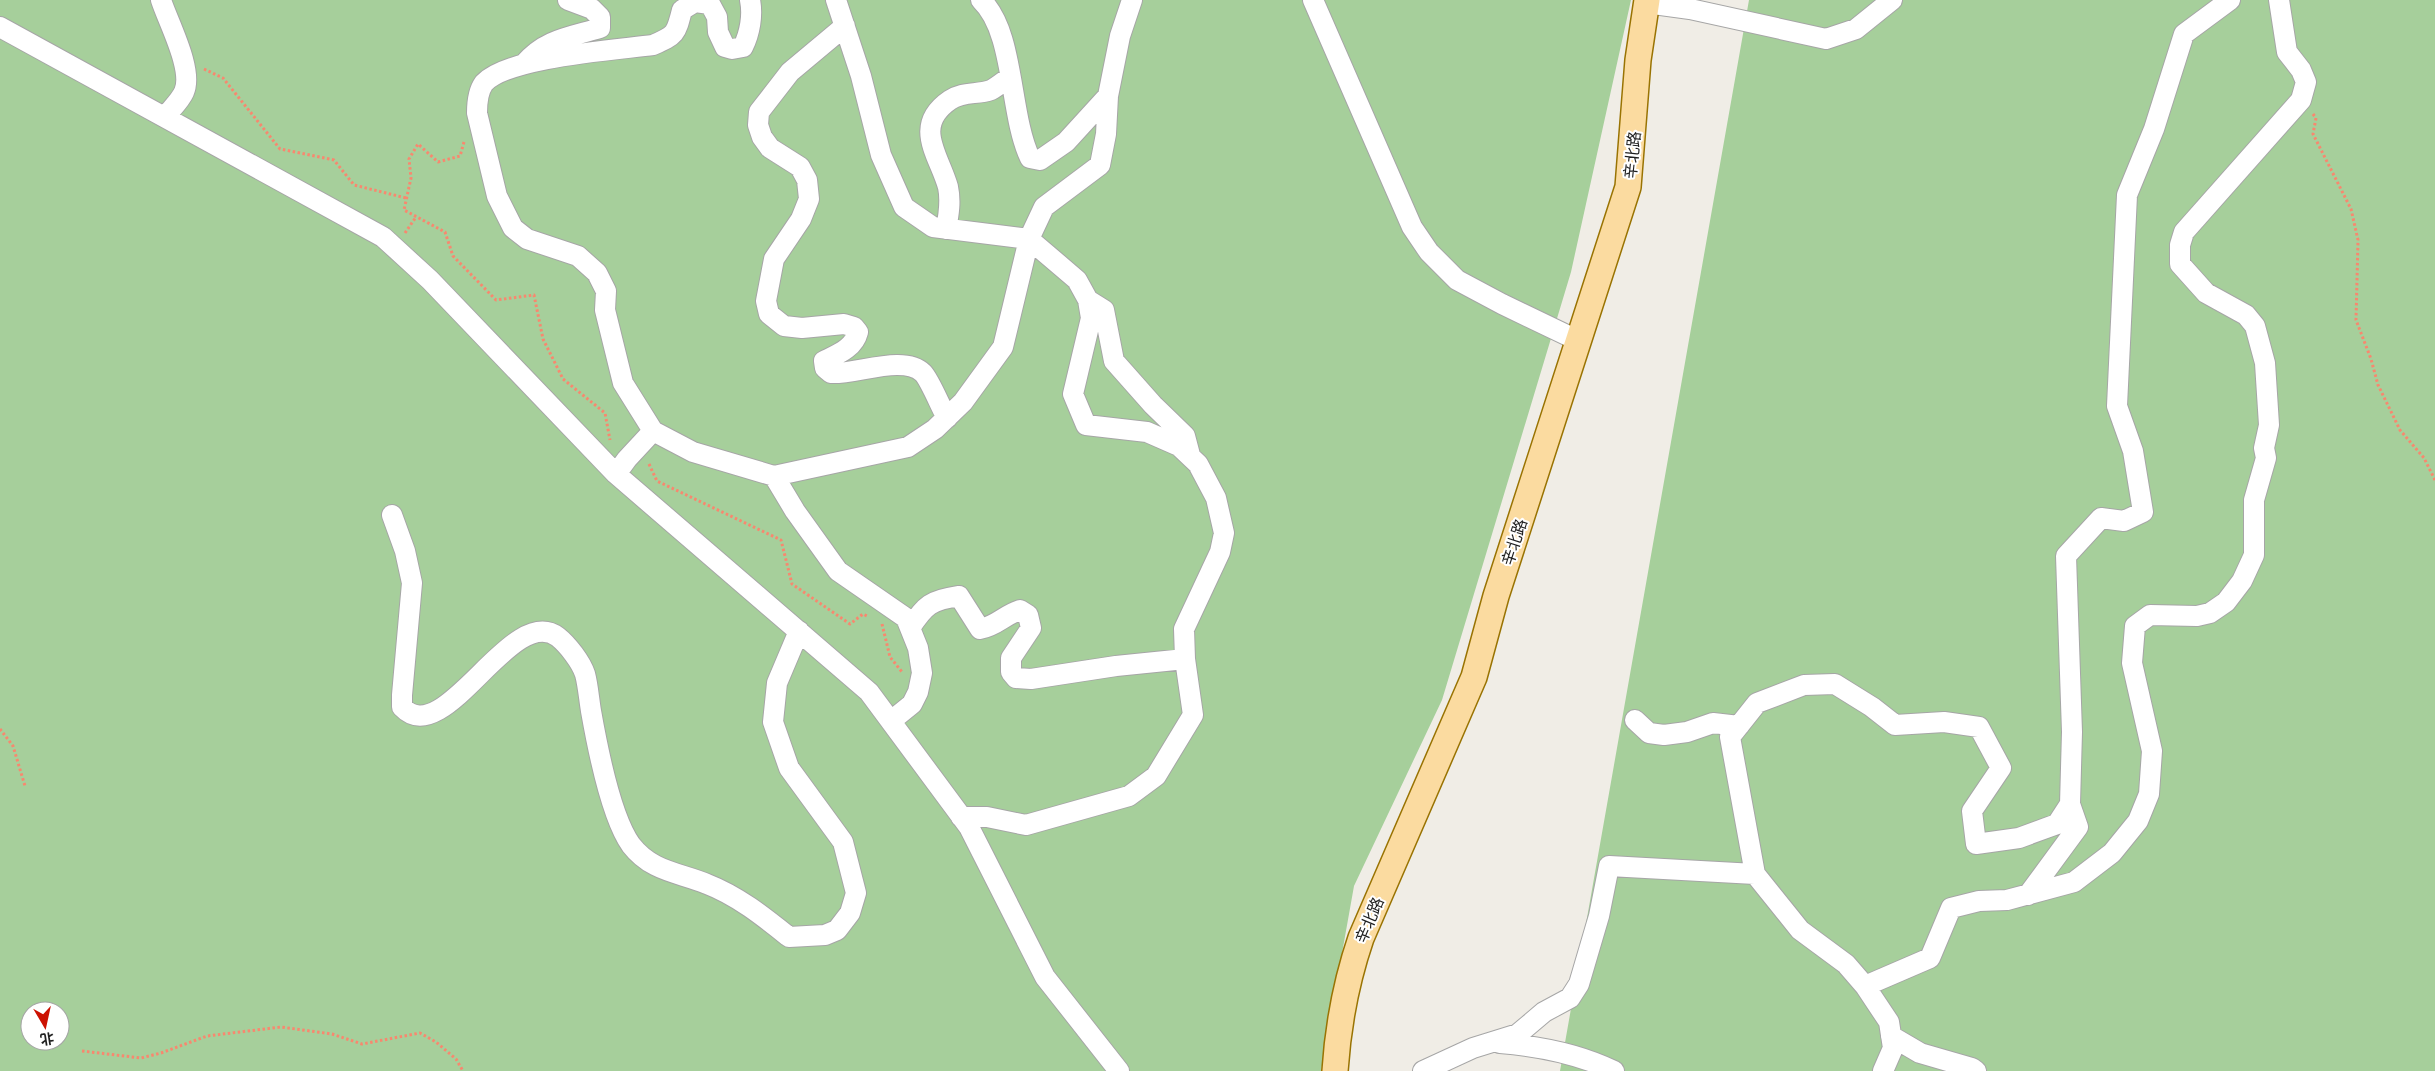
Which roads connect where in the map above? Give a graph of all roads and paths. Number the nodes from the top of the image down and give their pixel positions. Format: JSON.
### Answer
{"nodes":[{"id":1,"x":161,"y":0,"type":"edge"},
{"id":2,"x":568,"y":0,"type":"edge"},
{"id":3,"x":750,"y":0,"type":"edge"},
{"id":4,"x":836,"y":0,"type":"edge"},
{"id":5,"x":981,"y":0,"type":"edge"},
{"id":6,"x":1132,"y":0,"type":"edge"},
{"id":7,"x":1313,"y":0,"type":"edge"},
{"id":8,"x":1892,"y":0,"type":"edge"},
{"id":9,"x":2230,"y":0,"type":"edge"},
{"id":10,"x":2279,"y":0,"type":"edge"},
{"id":11,"x":1647,"y":2,"type":"edge"},
{"id":12,"x":845,"y":26,"type":"junction"},
{"id":13,"x":0,"y":27,"type":"edge"},
{"id":14,"x":183,"y":60,"type":"junction"},
{"id":15,"x":524,"y":64,"type":"junction"},
{"id":16,"x":1010,"y":77,"type":"junction"},
{"id":17,"x":1108,"y":96,"type":"junction"},
{"id":18,"x":2301,"y":100,"type":"junction"},
{"id":19,"x":477,"y":113,"type":"junction"},
{"id":20,"x":165,"y":117,"type":"junction"},
{"id":21,"x":406,"y":198,"type":"junction"},
{"id":22,"x":946,"y":228,"type":"junction"},
{"id":23,"x":1028,"y":239,"type":"junction"},
{"id":24,"x":1088,"y":300,"type":"junction"},
{"id":25,"x":1579,"y":341,"type":"junction"},
{"id":26,"x":947,"y":418,"type":"junction"},
{"id":27,"x":634,"y":452,"type":"junction"},
{"id":28,"x":1190,"y":457,"type":"junction"},
{"id":29,"x":774,"y":476,"type":"junction"},
{"id":30,"x":2435,"y":480,"type":"edge"},
{"id":31,"x":392,"y":515,"type":"dead end"},
{"id":32,"x":869,"y":617,"type":"dead end"},
{"id":33,"x":875,"y":620,"type":"dead end"},
{"id":34,"x":910,"y":628,"type":"junction"},
{"id":35,"x":799,"y":631,"type":"junction"},
{"id":36,"x":1185,"y":659,"type":"junction"},
{"id":37,"x":918,"y":692,"type":"junction"},
{"id":38,"x":1635,"y":720,"type":"dead end"},
{"id":39,"x":891,"y":721,"type":"junction"},
{"id":40,"x":1738,"y":726,"type":"junction"},
{"id":41,"x":0,"y":729,"type":"edge"},
{"id":42,"x":25,"y":786,"type":"dead end"},
{"id":43,"x":2070,"y":804,"type":"junction"},
{"id":44,"x":961,"y":817,"type":"junction"},
{"id":45,"x":1755,"y":874,"type":"junction"},
{"id":46,"x":2028,"y":895,"type":"junction"},
{"id":47,"x":1865,"y":986,"type":"junction"},
{"id":48,"x":1891,"y":1036,"type":"junction"},
{"id":49,"x":1493,"y":1042,"type":"junction"},
{"id":50,"x":82,"y":1051,"type":"dead end"},
{"id":51,"x":463,"y":1071,"type":"edge"},
{"id":52,"x":1119,"y":1071,"type":"edge"},
{"id":53,"x":1335,"y":1071,"type":"edge"},
{"id":54,"x":1424,"y":1071,"type":"edge"},
{"id":55,"x":1614,"y":1071,"type":"edge"},
{"id":56,"x":1883,"y":1071,"type":"edge"},
{"id":57,"x":1976,"y":1071,"type":"edge"}],
"edges":[{"from":1,"to":14,"type":"street"},
{"from":2,"to":15,"type":"street"},
{"from":3,"to":15,"type":"street"},
{"from":4,"to":12,"type":"street"},
{"from":5,"to":16,"type":"street"},
{"from":6,"to":17,"type":"street"},
{"from":7,"to":25,"type":"street"},
{"from":8,"to":11,"type":"street"},
{"from":9,"to":43,"type":"street"},
{"from":10,"to":18,"type":"street"},
{"from":11,"to":25,"type":"main road","name":"辛北路"},
{"from":12,"to":22,"type":"street"},
{"from":12,"to":26,"type":"street"},
{"from":13,"to":20,"type":"street"},
{"from":14,"to":20,"type":"street"},
{"from":14,"to":21,"type":"path"},
{"from":15,"to":19,"type":"street"},
{"from":16,"to":17,"type":"street"},
{"from":16,"to":22,"type":"street"},
{"from":17,"to":23,"type":"street"},
{"from":18,"to":30,"type":"path"},
{"from":18,"to":46,"type":"street"},
{"from":19,"to":21,"type":"path"},
{"from":19,"to":27,"type":"street"},
{"from":20,"to":27,"type":"street"},
{"from":21,"to":27,"type":"path"},
{"from":22,"to":23,"type":"street"},
{"from":23,"to":24,"type":"street"},
{"from":23,"to":26,"type":"street"},
{"from":24,"to":28,"type":"street"},
{"from":24,"to":28,"type":"street"},
{"from":25,"to":53,"type":"main road","name":"辛北路"},
{"from":26,"to":29,"type":"street"},
{"from":27,"to":29,"type":"street"},
{"from":27,"to":32,"type":"path"},
{"from":27,"to":35,"type":"street"},
{"from":28,"to":36,"type":"street"},
{"from":29,"to":34,"type":"street"},
{"from":31,"to":35,"type":"street"},
{"from":33,"to":37,"type":"path"},
{"from":34,"to":36,"type":"street"},
{"from":34,"to":37,"type":"street"},
{"from":35,"to":39,"type":"street"},
{"from":36,"to":44,"type":"street"},
{"from":37,"to":39,"type":"street"},
{"from":38,"to":40,"type":"street"},
{"from":39,"to":44,"type":"street"},
{"from":40,"to":43,"type":"street"},
{"from":40,"to":45,"type":"street"},
{"from":41,"to":42,"type":"path"},
{"from":43,"to":46,"type":"street"},
{"from":44,"to":52,"type":"street"},
{"from":45,"to":47,"type":"street"},
{"from":45,"to":49,"type":"street"},
{"from":46,"to":47,"type":"street"},
{"from":47,"to":48,"type":"street"},
{"from":48,"to":56,"type":"street"},
{"from":48,"to":57,"type":"street"},
{"from":49,"to":54,"type":"street"},
{"from":49,"to":55,"type":"street"},
{"from":50,"to":51,"type":"path"}]}
